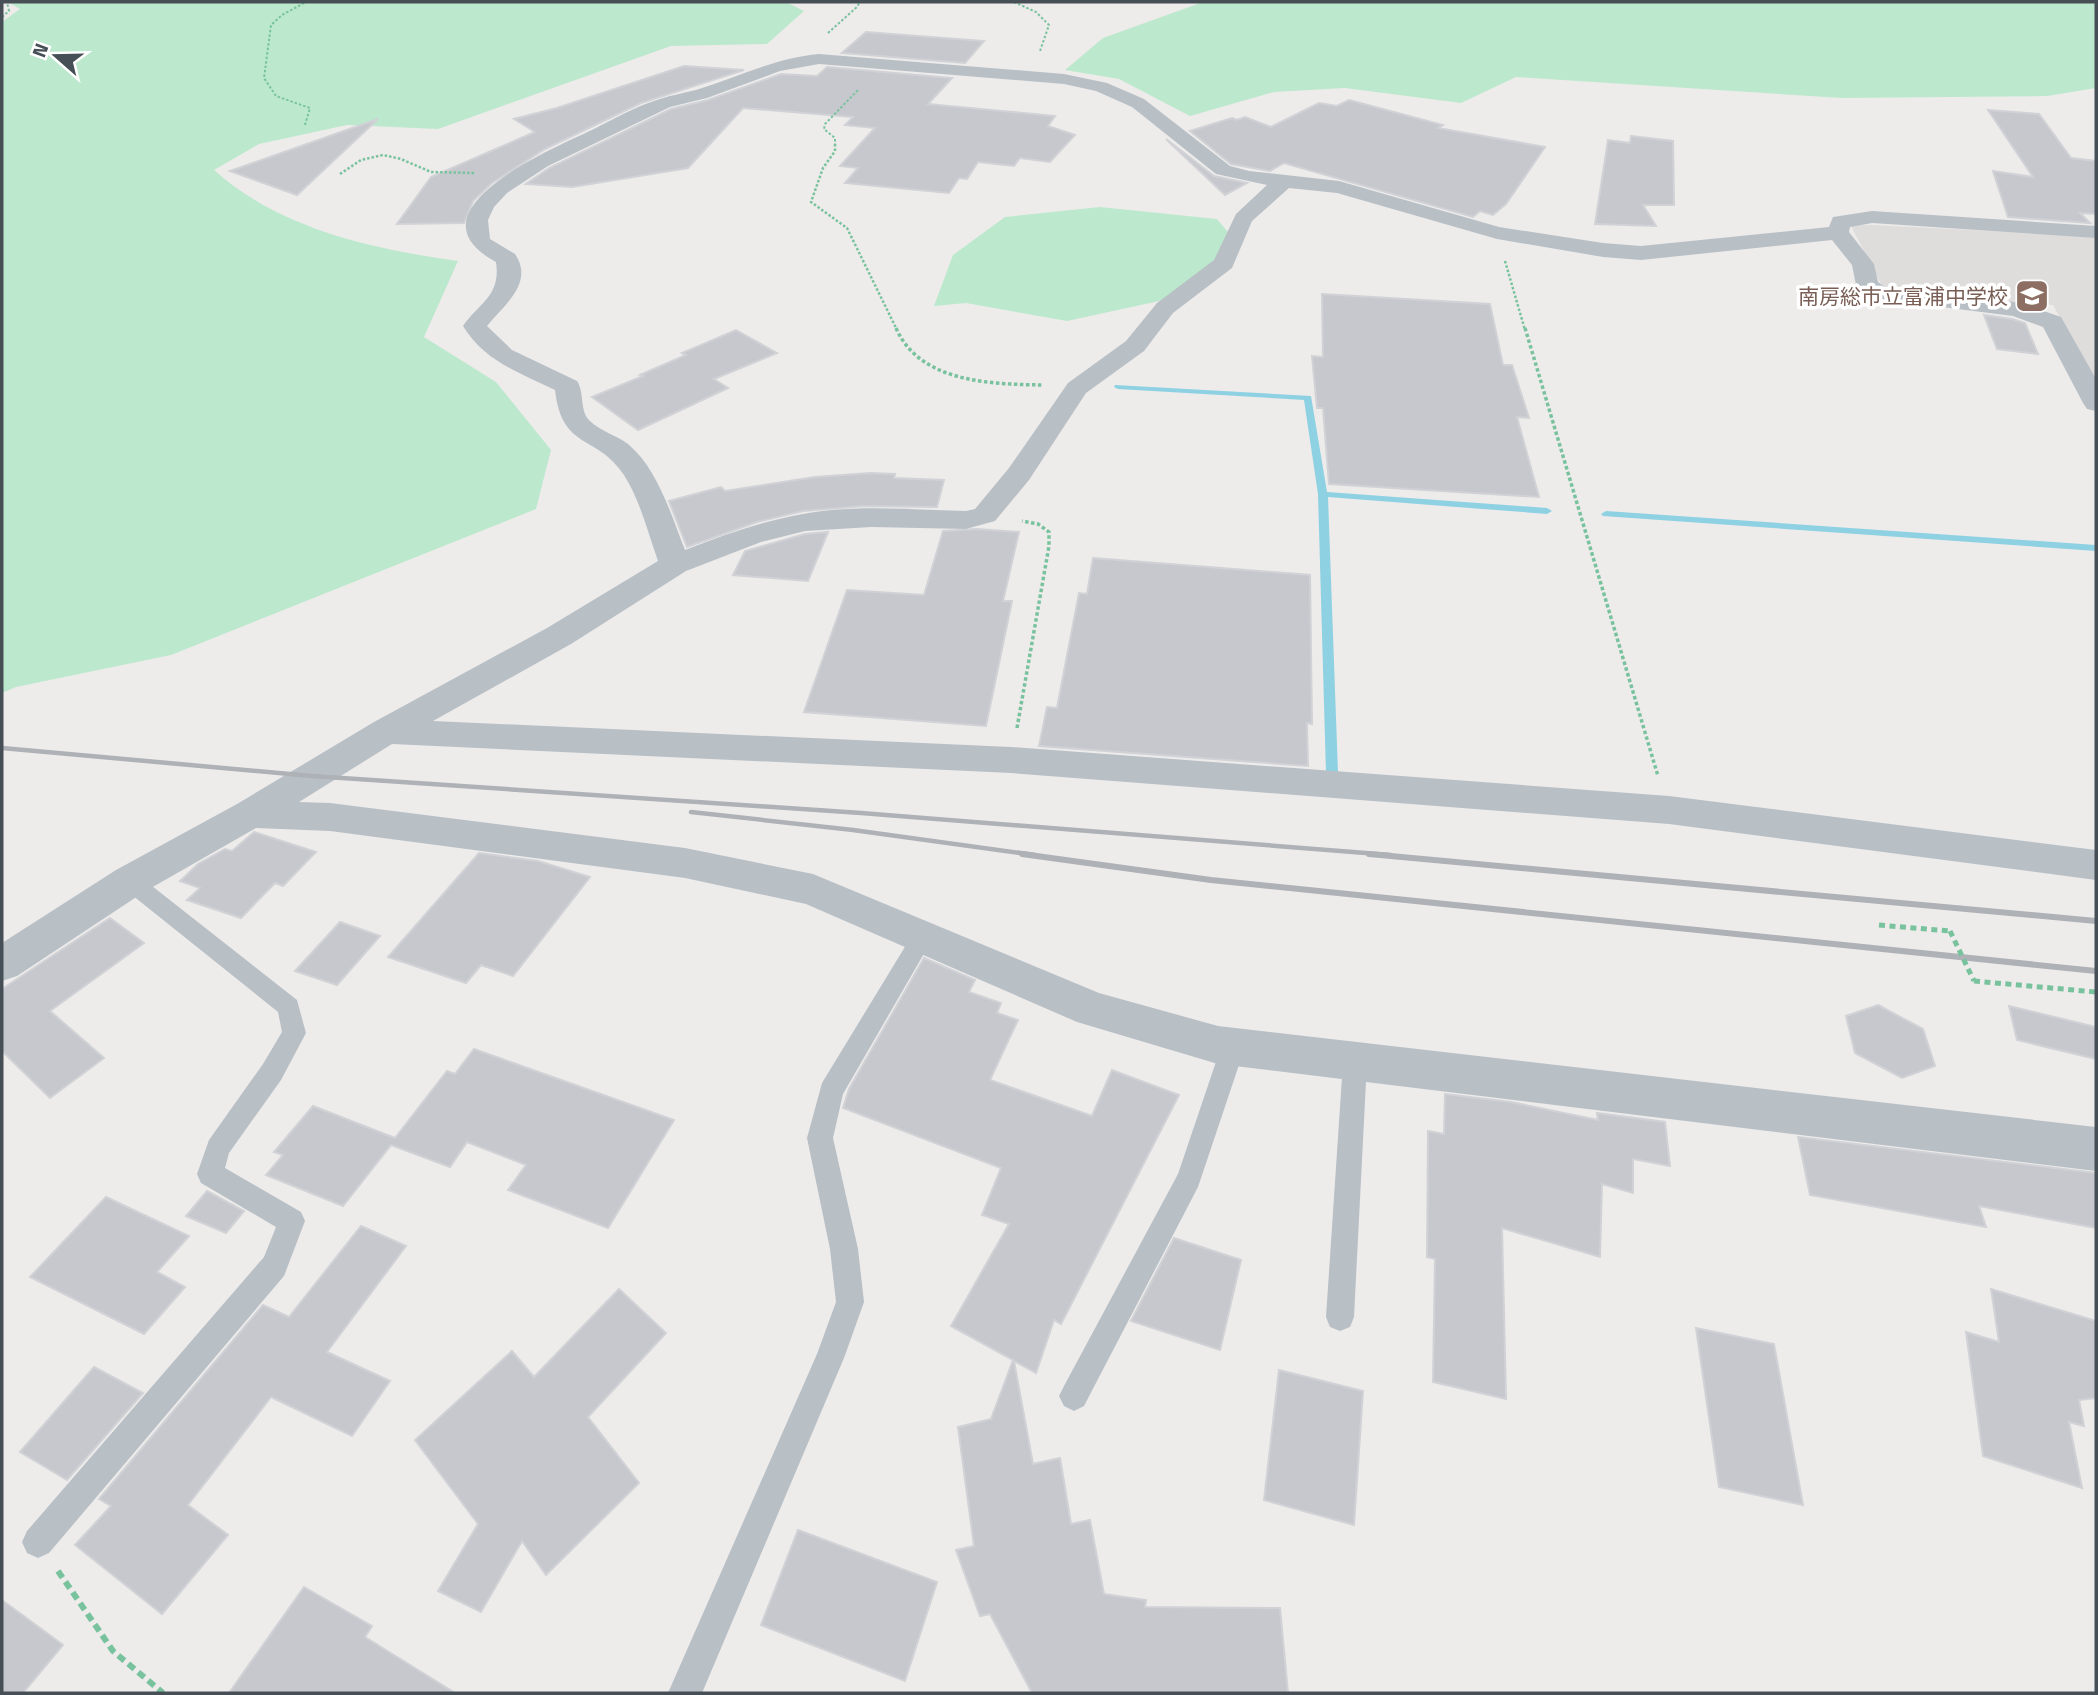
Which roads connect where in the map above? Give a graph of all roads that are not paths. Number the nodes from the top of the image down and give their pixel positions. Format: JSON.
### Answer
{"nodes":[{"id":1,"x":1284,"y":181,"type":"junction"},
{"id":2,"x":2096,"y":232,"type":"edge"},
{"id":3,"x":1838,"y":233,"type":"junction"},
{"id":4,"x":2096,"y":403,"type":"edge"},
{"id":5,"x":675,"y":564,"type":"junction"},
{"id":6,"x":386,"y":731,"type":"junction"},
{"id":7,"x":250,"y":814,"type":"junction"},
{"id":8,"x":2096,"y":865,"type":"edge"},
{"id":9,"x":130,"y":881,"type":"junction"},
{"id":10,"x":922,"y":938,"type":"junction"},
{"id":11,"x":2,"y":964,"type":"edge"},
{"id":12,"x":1233,"y":1047,"type":"junction"},
{"id":13,"x":1355,"y":1062,"type":"junction"},
{"id":14,"x":2096,"y":1149,"type":"edge"},
{"id":15,"x":1340,"y":1317,"type":"dead end"},
{"id":16,"x":1074,"y":1396,"type":"dead end"},
{"id":17,"x":38,"y":1542,"type":"road end"},
{"id":18,"x":685,"y":1693,"type":"edge"}],
"edges":[{"from":1,"to":3,"type":"street"},
{"from":1,"to":5,"type":"street"},
{"from":1,"to":5,"type":"street"},
{"from":2,"to":3,"type":"street"},
{"from":3,"to":4,"type":"street"},
{"from":5,"to":6,"type":"street"},
{"from":6,"to":7,"type":"street"},
{"from":6,"to":8,"type":"street"},
{"from":7,"to":9,"type":"street"},
{"from":7,"to":10,"type":"street"},
{"from":9,"to":11,"type":"street"},
{"from":9,"to":17,"type":"lane"},
{"from":10,"to":12,"type":"street"},
{"from":10,"to":18,"type":"lane"},
{"from":12,"to":13,"type":"street"},
{"from":12,"to":16,"type":"lane"},
{"from":13,"to":14,"type":"street"},
{"from":13,"to":15,"type":"lane"}]}
